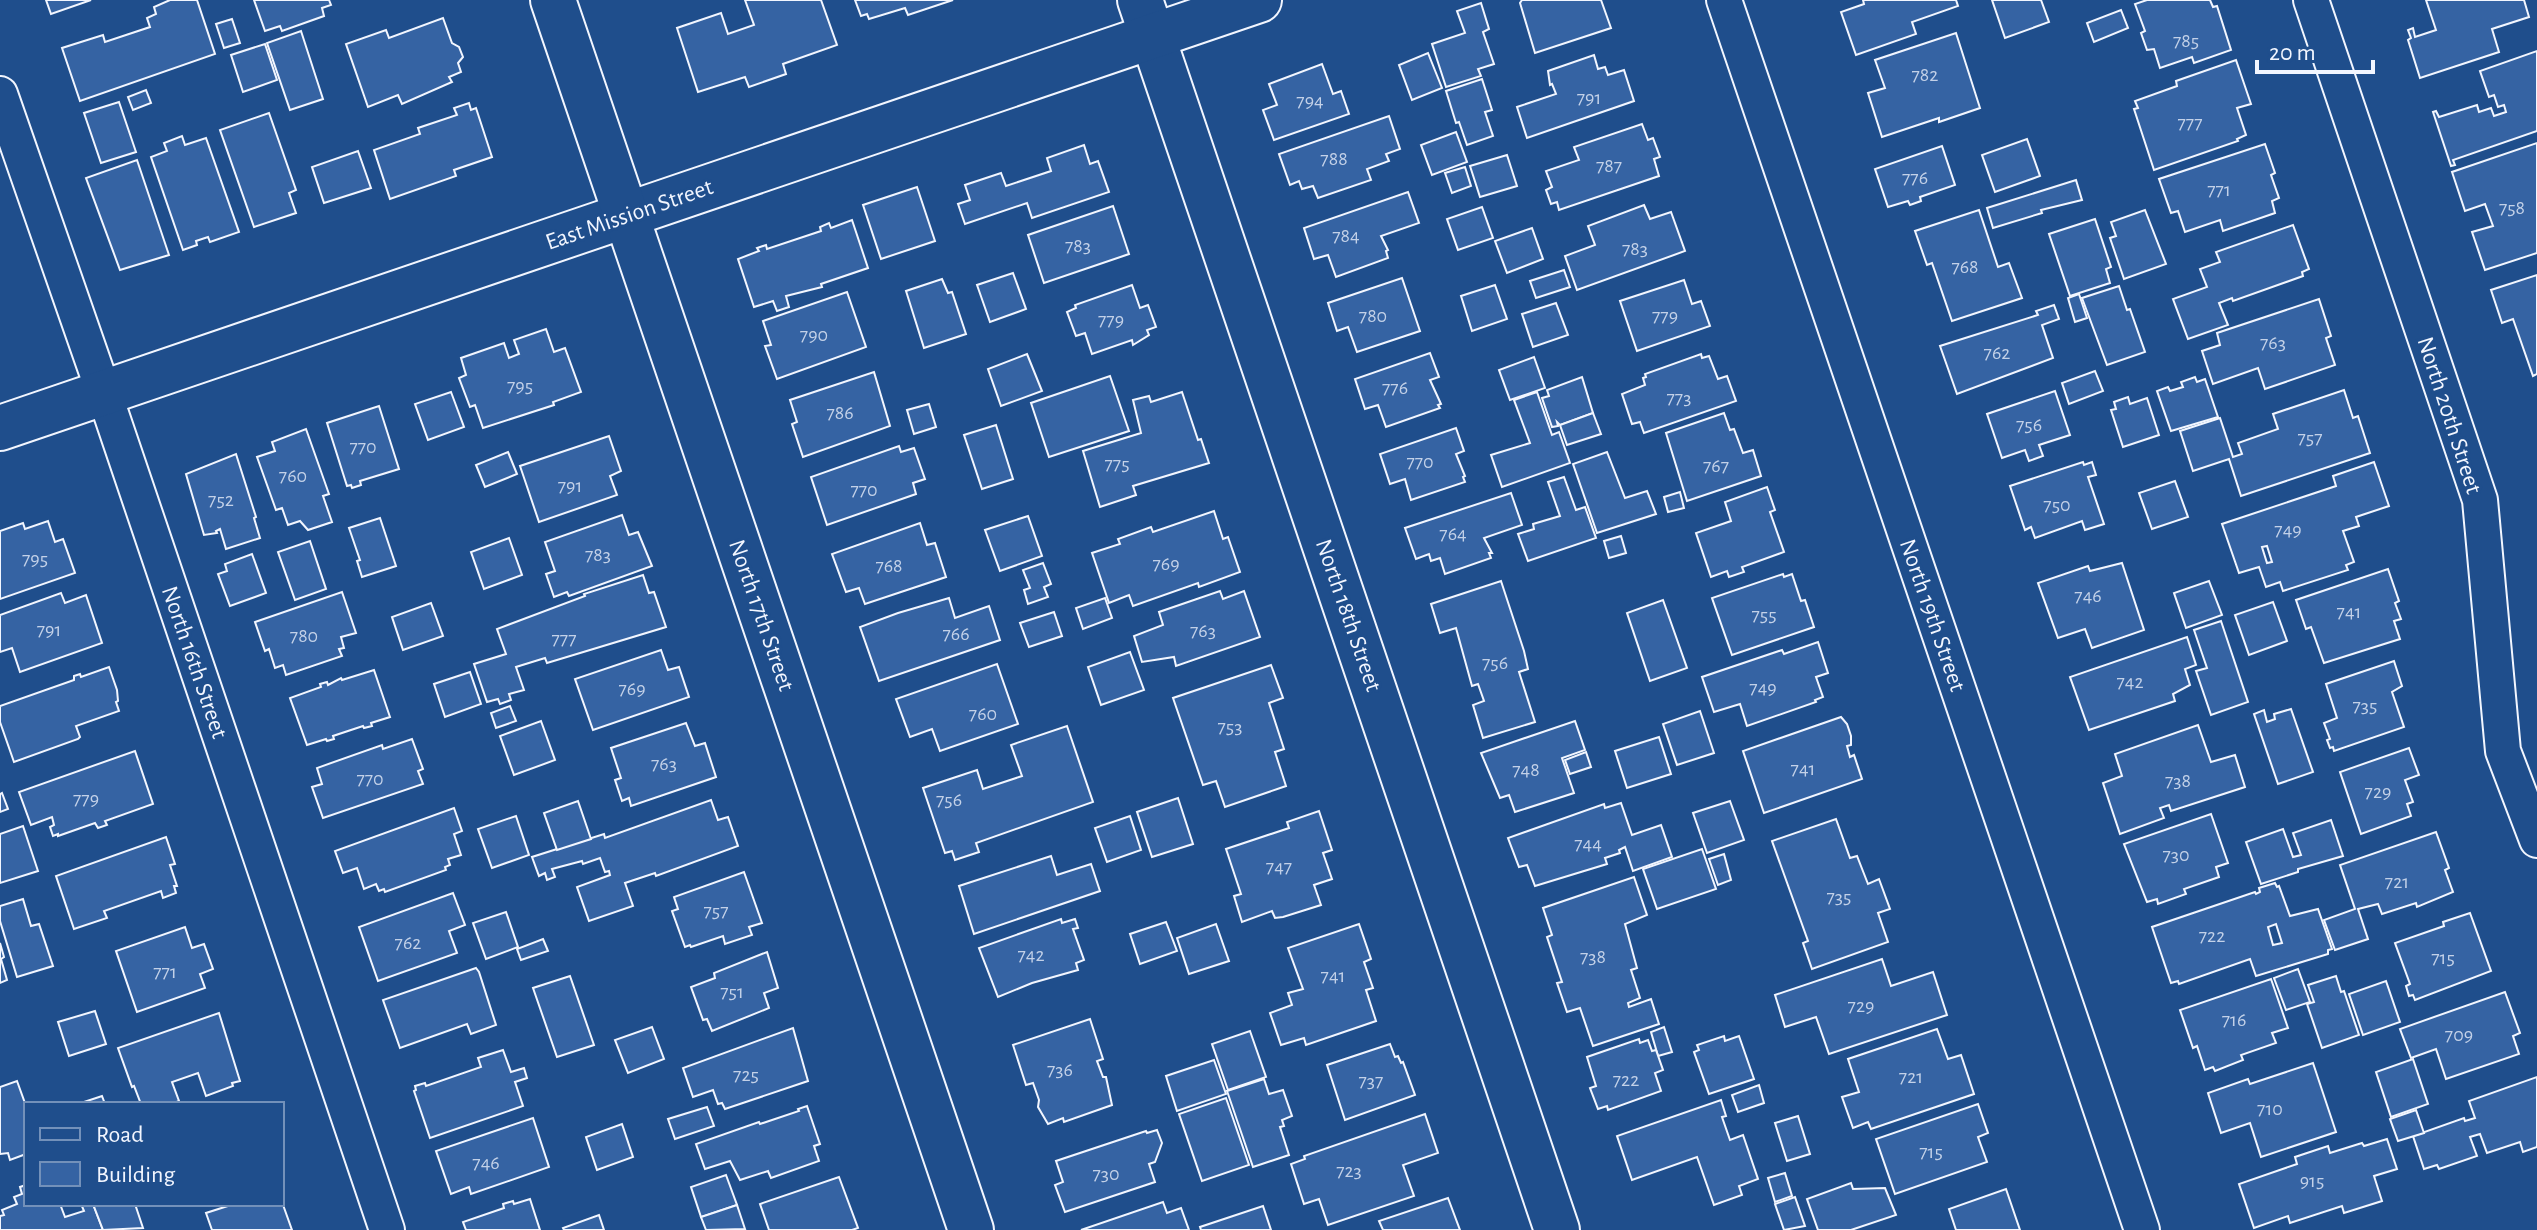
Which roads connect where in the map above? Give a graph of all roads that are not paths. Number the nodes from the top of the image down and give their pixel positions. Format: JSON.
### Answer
{"nodes":[{"id":1,"x":553,"y":0,"type":"edge"},
{"id":2,"x":1259,"y":0,"type":"edge"},
{"id":3,"x":1724,"y":0,"type":"edge"},
{"id":4,"x":2311,"y":0,"type":"edge"},
{"id":5,"x":1146,"y":18,"type":"edge"},
{"id":6,"x":0,"y":94,"type":"edge"},
{"id":7,"x":626,"y":215,"type":"junction"},
{"id":8,"x":104,"y":393,"type":"junction"},
{"id":9,"x":0,"y":428,"type":"edge"},
{"id":10,"x":2537,"y":840,"type":"edge"},
{"id":11,"x":387,"y":1230,"type":"edge"},
{"id":12,"x":971,"y":1230,"type":"edge"},
{"id":13,"x":1557,"y":1230,"type":"edge"},
{"id":14,"x":2142,"y":1230,"type":"edge"}],
"edges":[{"from":1,"to":7,"type":"street","name":"North 17th Street"},
{"from":2,"to":5,"type":"street","name":"East Mission Street"},
{"from":3,"to":14,"type":"street","name":"North 19th Street"},
{"from":4,"to":10,"type":"street","name":"North 20th Street"},
{"from":5,"to":7,"type":"street","name":"East Mission Street"},
{"from":5,"to":13,"type":"street","name":"North 18th Street"},
{"from":6,"to":8,"type":"street","name":"North 16th Street"},
{"from":7,"to":8,"type":"street","name":"East Mission Street"},
{"from":7,"to":12,"type":"street","name":"North 17th Street"},
{"from":8,"to":9,"type":"street","name":"East Mission Street"},
{"from":8,"to":11,"type":"street","name":"North 16th Street"}]}
